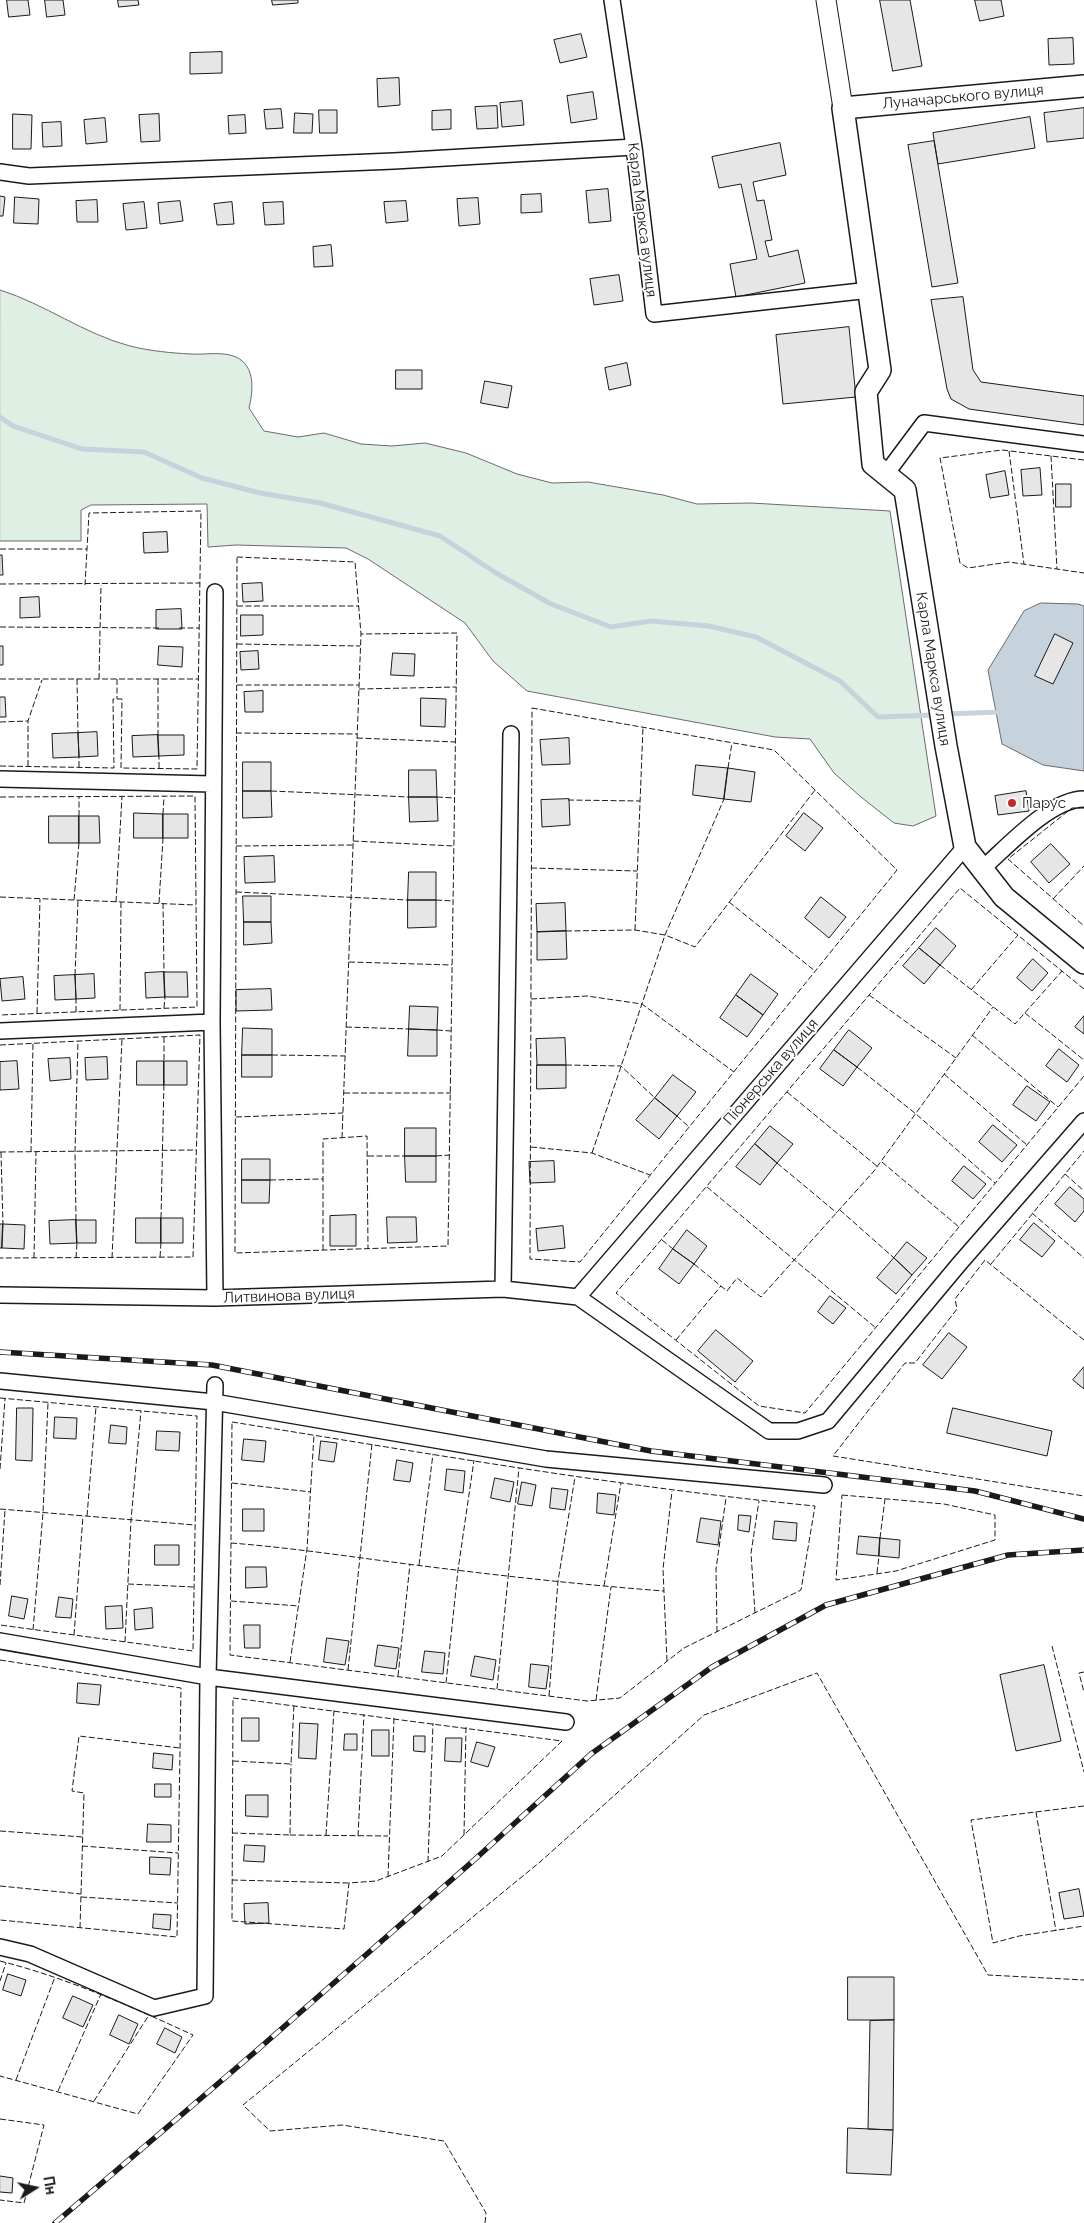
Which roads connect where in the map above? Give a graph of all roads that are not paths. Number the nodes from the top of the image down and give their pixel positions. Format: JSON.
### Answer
{"nodes":[{"id":1,"x":612,"y":0,"type":"edge"},
{"id":2,"x":826,"y":0,"type":"edge"},
{"id":3,"x":1084,"y":86,"type":"edge"},
{"id":4,"x":843,"y":108,"type":"junction"},
{"id":5,"x":634,"y":147,"type":"junction"},
{"id":6,"x":0,"y":172,"type":"edge"},
{"id":7,"x":870,"y":290,"type":"junction"},
{"id":8,"x":1084,"y":444,"type":"edge"},
{"id":9,"x":886,"y":474,"type":"junction"},
{"id":10,"x":215,"y":592,"type":"dead end"},
{"id":11,"x":512,"y":734,"type":"dead end"},
{"id":12,"x":0,"y":779,"type":"edge"},
{"id":13,"x":212,"y":784,"type":"junction"},
{"id":14,"x":1084,"y":799,"type":"edge"},
{"id":15,"x":965,"y":847,"type":"junction"},
{"id":16,"x":982,"y":869,"type":"junction"},
{"id":17,"x":1084,"y":963,"type":"edge"},
{"id":18,"x":212,"y":1022,"type":"junction"},
{"id":19,"x":0,"y":1031,"type":"edge"},
{"id":20,"x":1084,"y":1121,"type":"edge"},
{"id":21,"x":503,"y":1289,"type":"junction"},
{"id":22,"x":0,"y":1295,"type":"edge"},
{"id":23,"x":215,"y":1298,"type":"junction"},
{"id":24,"x":578,"y":1298,"type":"junction"},
{"id":25,"x":0,"y":1381,"type":"edge"},
{"id":26,"x":214,"y":1385,"type":"dead end"},
{"id":27,"x":214,"y":1402,"type":"junction"},
{"id":28,"x":824,"y":1485,"type":"dead end"},
{"id":29,"x":0,"y":1641,"type":"edge"},
{"id":30,"x":208,"y":1677,"type":"junction"},
{"id":31,"x":566,"y":1722,"type":"dead end"},
{"id":32,"x":0,"y":1947,"type":"edge"}],
"edges":[{"from":1,"to":5,"type":"street","name":"Карла Маркса вулиця"},
{"from":2,"to":4,"type":"street"},
{"from":3,"to":4,"type":"main road","name":"Луначарського вулиця"},
{"from":4,"to":7,"type":"main road"},
{"from":5,"to":6,"type":"street"},
{"from":5,"to":7,"type":"street","name":"Карла Маркса вулиця"},
{"from":7,"to":9,"type":"main road"},
{"from":8,"to":9,"type":"street"},
{"from":9,"to":15,"type":"main road","name":"Карла Маркса вулиця"},
{"from":10,"to":13,"type":"street"},
{"from":11,"to":21,"type":"street"},
{"from":12,"to":13,"type":"street"},
{"from":13,"to":18,"type":"street"},
{"from":14,"to":16,"type":"street"},
{"from":15,"to":16,"type":"main road"},
{"from":15,"to":24,"type":"street","name":"Піонерська вулиця"},
{"from":16,"to":17,"type":"main road"},
{"from":18,"to":19,"type":"street"},
{"from":18,"to":23,"type":"street"},
{"from":20,"to":24,"type":"street"},
{"from":21,"to":23,"type":"street","name":"Литвинова вулиця"},
{"from":21,"to":24,"type":"street","name":"Литвинова вулиця"},
{"from":22,"to":23,"type":"street","name":"Литвинова вулиця"},
{"from":25,"to":27,"type":"street"},
{"from":26,"to":27,"type":"street"},
{"from":27,"to":28,"type":"street"},
{"from":27,"to":30,"type":"street"},
{"from":29,"to":30,"type":"street"},
{"from":30,"to":31,"type":"street"},
{"from":30,"to":32,"type":"street"}]}
